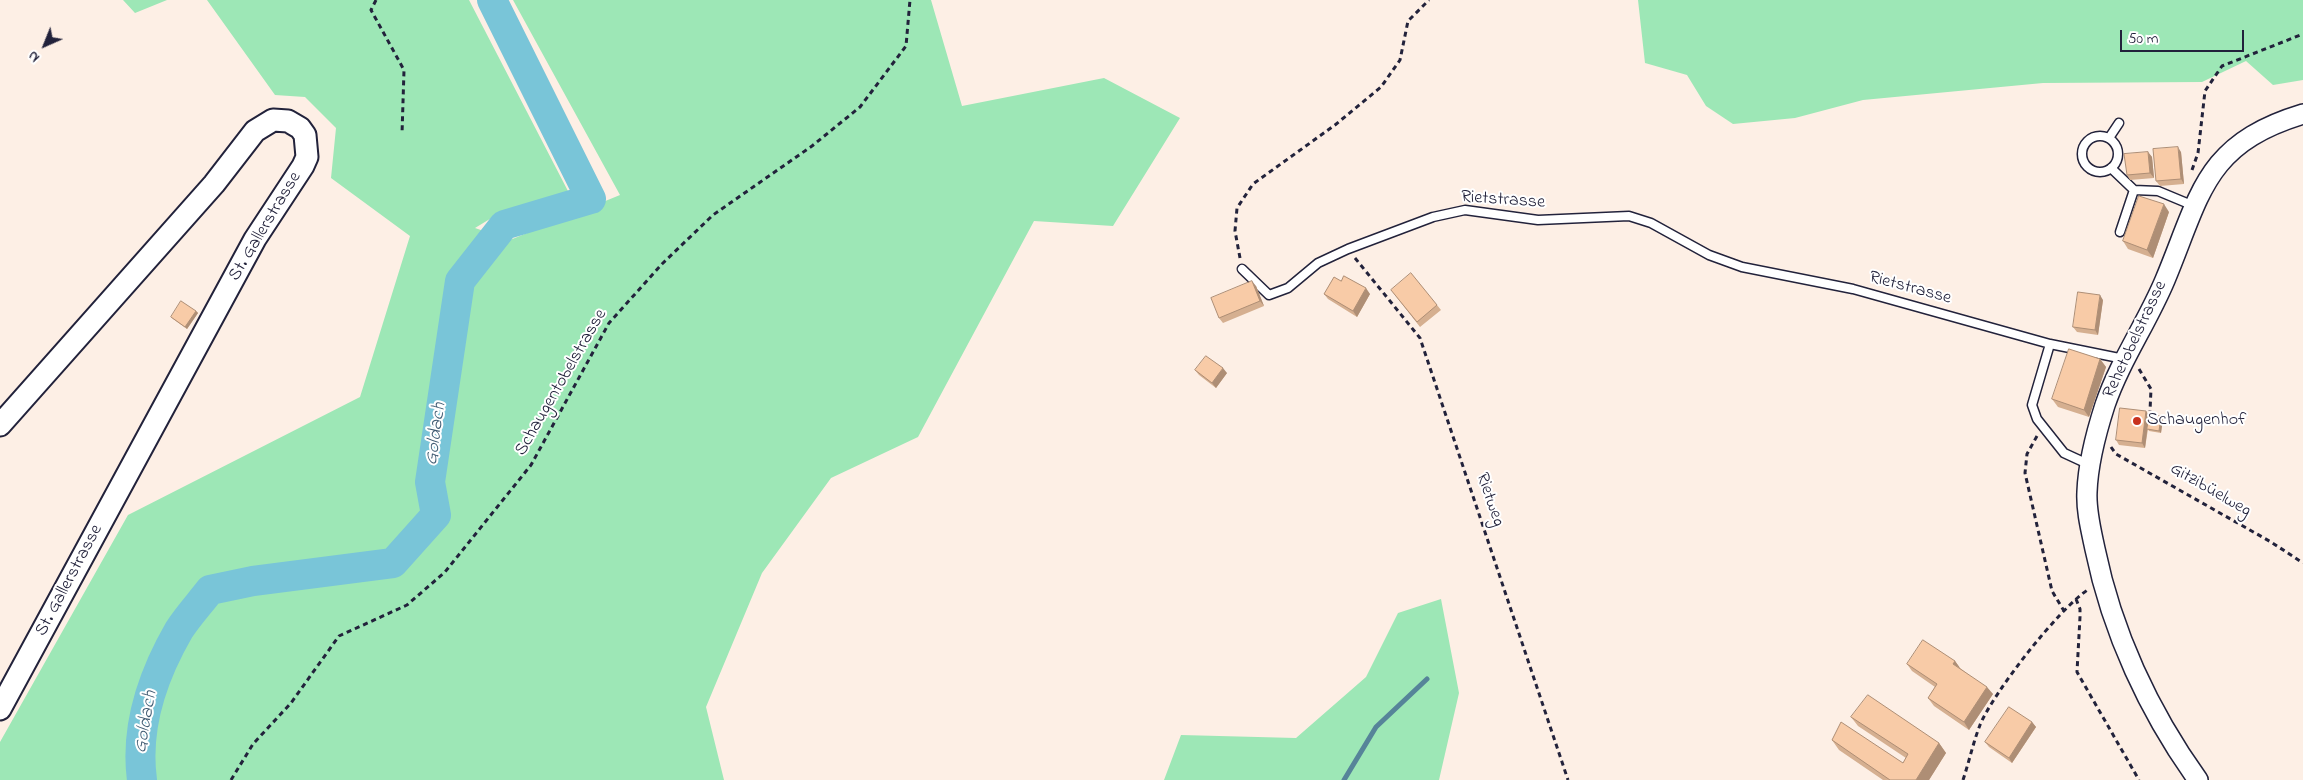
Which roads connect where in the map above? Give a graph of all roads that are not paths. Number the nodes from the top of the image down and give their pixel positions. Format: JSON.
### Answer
{"nodes":[{"id":1,"x":2303,"y":114,"type":"edge"},
{"id":2,"x":2119,"y":123,"type":"dead end"},
{"id":3,"x":2109,"y":138,"type":"junction"},
{"id":4,"x":2111,"y":168,"type":"junction"},
{"id":5,"x":2134,"y":190,"type":"junction"},
{"id":6,"x":2196,"y":207,"type":"junction"},
{"id":7,"x":2120,"y":232,"type":"dead end"},
{"id":8,"x":1242,"y":269,"type":"road end"},
{"id":9,"x":2050,"y":344,"type":"junction"},
{"id":10,"x":2129,"y":361,"type":"junction"},
{"id":11,"x":0,"y":424,"type":"edge"},
{"id":12,"x":2090,"y":466,"type":"junction"},
{"id":13,"x":0,"y":709,"type":"edge"},
{"id":14,"x":2198,"y":780,"type":"edge"}],
"edges":[{"from":1,"to":6,"type":"street","name":"Rehetobelstrasse"},
{"from":2,"to":3,"type":"lane"},
{"from":3,"to":4,"type":"lane"},
{"from":3,"to":4,"type":"lane"},
{"from":4,"to":5,"type":"lane"},
{"from":5,"to":6,"type":"lane"},
{"from":5,"to":7,"type":"lane"},
{"from":6,"to":10,"type":"street","name":"Rehetobelstrasse"},
{"from":8,"to":9,"type":"lane","name":"Rietstrasse"},
{"from":9,"to":10,"type":"lane","name":"Rietstrasse"},
{"from":9,"to":12,"type":"lane"},
{"from":10,"to":12,"type":"street","name":"Rehetobelstrasse"},
{"from":11,"to":13,"type":"main road","name":"St. Gallerstrasse"},
{"from":12,"to":14,"type":"street","name":"Rehetobelstrasse"}]}
